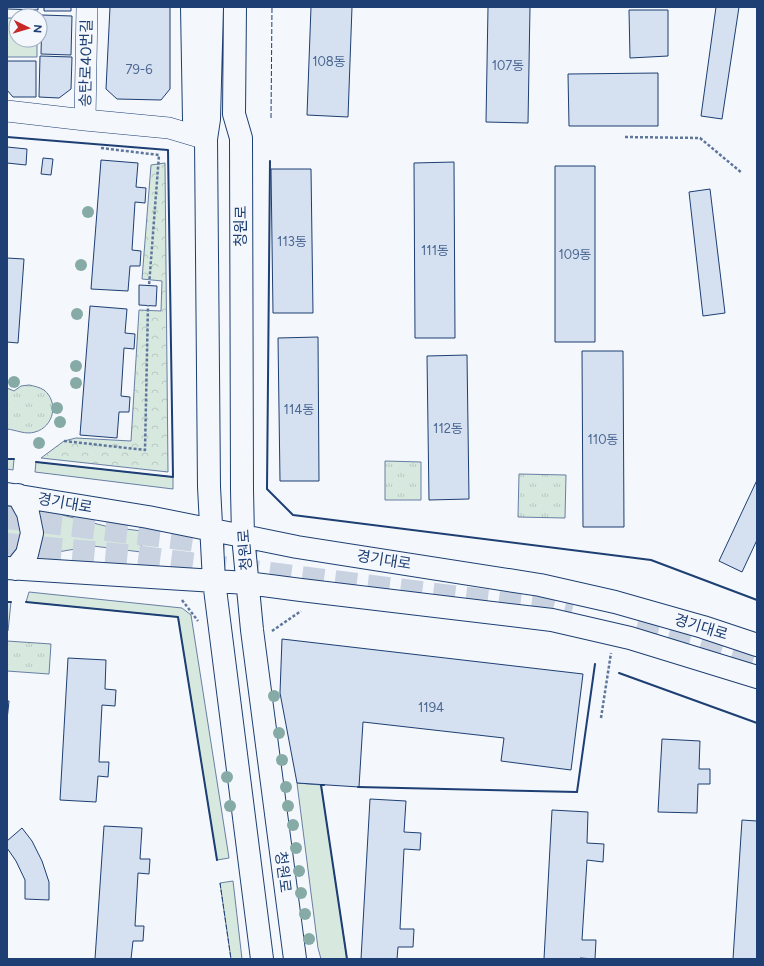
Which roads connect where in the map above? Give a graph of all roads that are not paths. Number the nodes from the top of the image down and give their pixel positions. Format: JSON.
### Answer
{"nodes":[{"id":1,"x":87,"y":7,"type":"edge"},
{"id":2,"x":192,"y":7,"type":"edge"},
{"id":3,"x":212,"y":7,"type":"edge"},
{"id":4,"x":235,"y":7,"type":"edge"},
{"id":5,"x":250,"y":7,"type":"edge"},
{"id":6,"x":7,"y":111,"type":"edge"},
{"id":7,"x":85,"y":120,"type":"junction"},
{"id":8,"x":241,"y":138,"type":"junction"},
{"id":9,"x":206,"y":139,"type":"junction"},
{"id":10,"x":13,"y":494,"type":"edge"},
{"id":11,"x":211,"y":530,"type":"junction"},
{"id":12,"x":243,"y":536,"type":"junction"},
{"id":13,"x":11,"y":568,"type":"edge"},
{"id":14,"x":214,"y":581,"type":"junction"},
{"id":15,"x":247,"y":583,"type":"junction"},
{"id":16,"x":757,"y":645,"type":"edge"},
{"id":17,"x":757,"y":677,"type":"edge"},
{"id":18,"x":262,"y":959,"type":"edge"},
{"id":19,"x":294,"y":959,"type":"edge"}],
"edges":[{"from":1,"to":7,"type":"street","name":"송탄로40번길"},
{"from":2,"to":9,"type":"main road"},
{"from":3,"to":9,"type":"main road"},
{"from":4,"to":8,"type":"main road","name":"청원로"},
{"from":5,"to":8,"type":"main road","name":"청원로"},
{"from":6,"to":7,"type":"street","name":"송탄로40번길"},
{"from":7,"to":9,"type":"street","name":"송탄로40번길"},
{"from":8,"to":12,"type":"main road","name":"청원로"},
{"from":9,"to":11,"type":"main road"},
{"from":10,"to":11,"type":"main road","name":"경기대로"},
{"from":10,"to":13,"type":"main road"},
{"from":11,"to":12,"type":"main road","name":"경기대로"},
{"from":11,"to":14,"type":"main road"},
{"from":12,"to":15,"type":"main road","name":"청원로"},
{"from":12,"to":16,"type":"main road","name":"경기대로"},
{"from":13,"to":14,"type":"main road","name":"경기대로"},
{"from":14,"to":15,"type":"main road","name":"경기대로"},
{"from":14,"to":18,"type":"main road"},
{"from":15,"to":17,"type":"main road","name":"경기대로"},
{"from":15,"to":19,"type":"main road","name":"청원로"}]}
